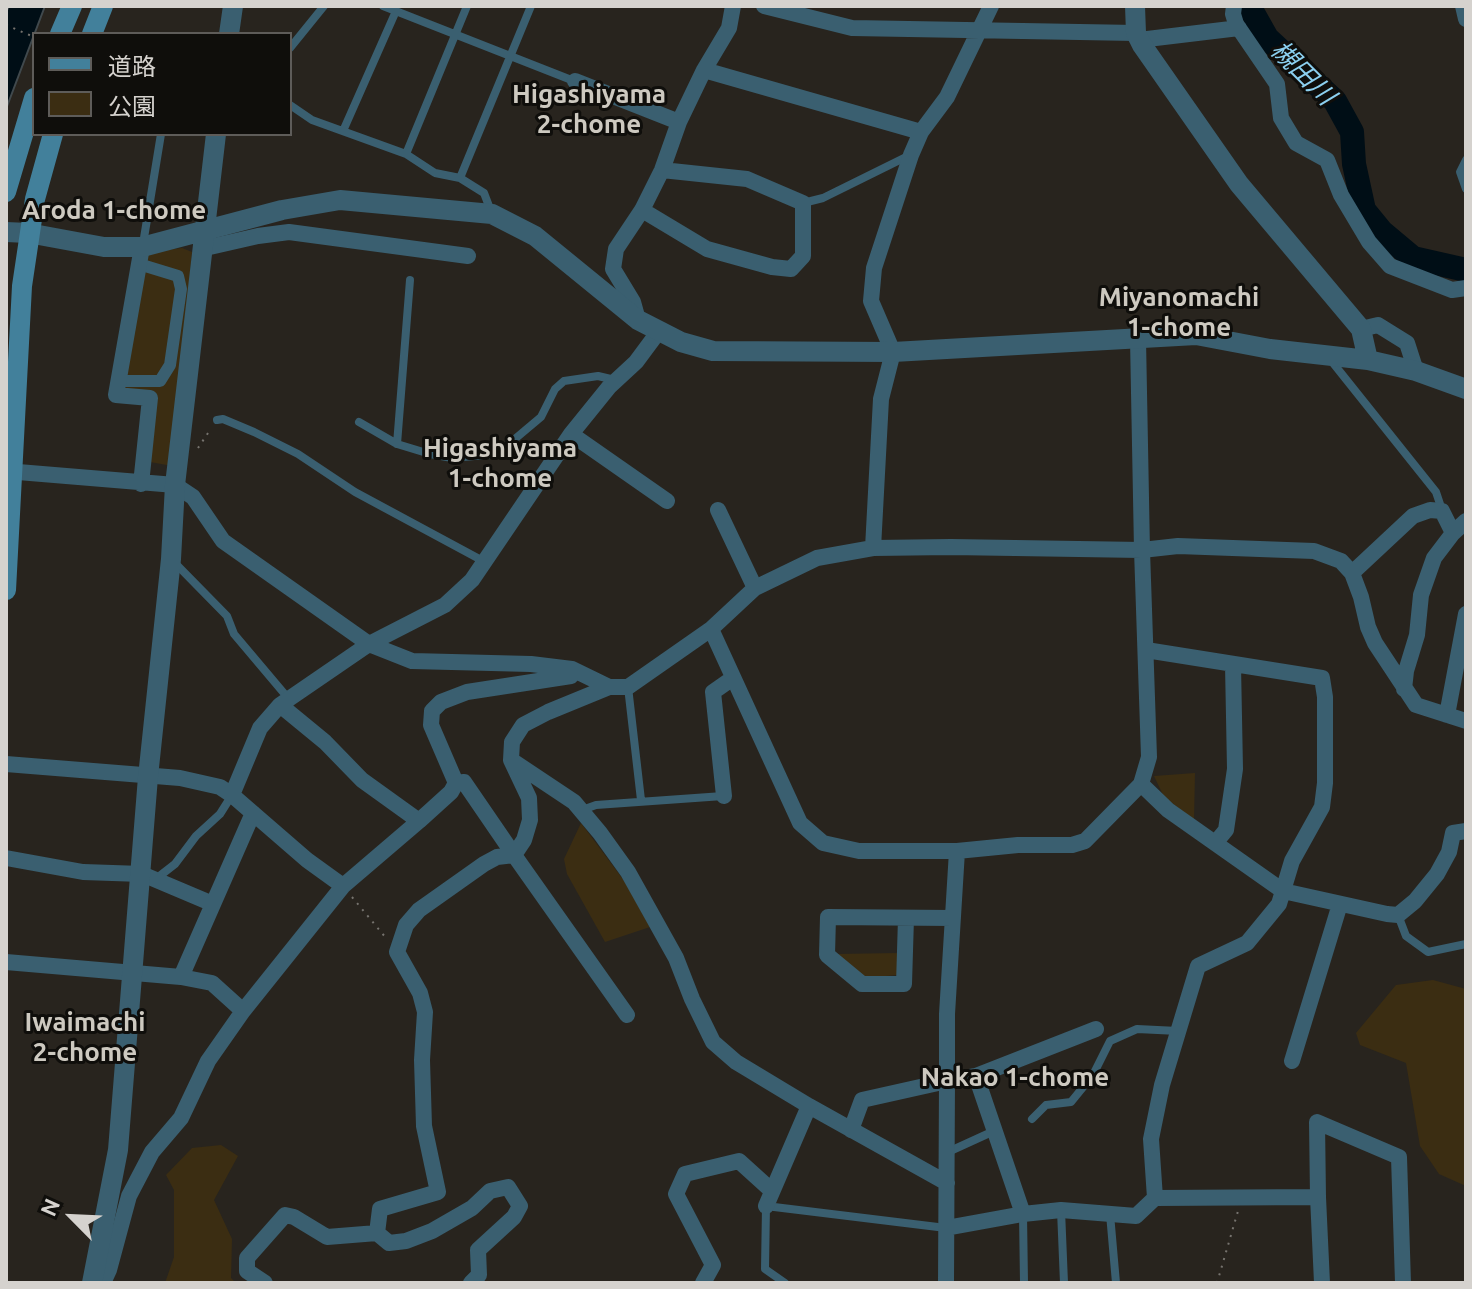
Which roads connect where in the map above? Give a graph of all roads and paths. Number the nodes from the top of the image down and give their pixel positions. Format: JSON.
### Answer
{"nodes":[{"id":1,"x":72,"y":6,"type":"edge"},
{"id":2,"x":103,"y":6,"type":"edge"},
{"id":3,"x":233,"y":6,"type":"edge"},
{"id":4,"x":324,"y":6,"type":"edge"},
{"id":5,"x":383,"y":6,"type":"edge"},
{"id":6,"x":467,"y":6,"type":"edge"},
{"id":7,"x":531,"y":6,"type":"edge"},
{"id":8,"x":733,"y":6,"type":"edge"},
{"id":9,"x":765,"y":6,"type":"edge"},
{"id":10,"x":991,"y":6,"type":"edge"},
{"id":11,"x":1135,"y":6,"type":"edge"},
{"id":12,"x":1234,"y":6,"type":"edge"},
{"id":13,"x":1463,"y":6,"type":"edge"},
{"id":14,"x":396,"y":11,"type":"junction"},
{"id":15,"x":1466,"y":19,"type":"edge"},
{"id":16,"x":6,"y":25,"type":"edge"},
{"id":17,"x":1239,"y":28,"type":"junction"},
{"id":18,"x":980,"y":30,"type":"junction"},
{"id":19,"x":61,"y":32,"type":"edge"},
{"id":20,"x":93,"y":32,"type":"edge"},
{"id":21,"x":229,"y":32,"type":"edge"},
{"id":22,"x":455,"y":34,"type":"junction"},
{"id":23,"x":32,"y":36,"type":"edge"},
{"id":24,"x":1138,"y":37,"type":"junction"},
{"id":25,"x":292,"y":46,"type":"edge"},
{"id":26,"x":510,"y":55,"type":"junction"},
{"id":27,"x":704,"y":70,"type":"junction"},
{"id":28,"x":575,"y":81,"type":"joint"},
{"id":29,"x":32,"y":104,"type":"edge"},
{"id":30,"x":292,"y":106,"type":"edge"},
{"id":31,"x":679,"y":122,"type":"junction"},
{"id":32,"x":343,"y":131,"type":"junction"},
{"id":33,"x":921,"y":132,"type":"junction"},
{"id":34,"x":52,"y":136,"type":"edge"},
{"id":35,"x":161,"y":136,"type":"edge"},
{"id":36,"x":216,"y":136,"type":"edge"},
{"id":37,"x":223,"y":136,"type":"edge"},
{"id":38,"x":406,"y":154,"type":"junction"},
{"id":39,"x":911,"y":155,"type":"junction"},
{"id":40,"x":212,"y":157,"type":"junction"},
{"id":41,"x":1466,"y":160,"type":"edge"},
{"id":42,"x":662,"y":170,"type":"junction"},
{"id":43,"x":460,"y":178,"type":"junction"},
{"id":44,"x":1466,"y":189,"type":"edge"},
{"id":45,"x":6,"y":192,"type":"edge"},
{"id":46,"x":803,"y":203,"type":"junction"},
{"id":47,"x":642,"y":210,"type":"junction"},
{"id":48,"x":492,"y":214,"type":"junction"},
{"id":49,"x":6,"y":232,"type":"edge"},
{"id":50,"x":28,"y":233,"type":"junction"},
{"id":51,"x":202,"y":240,"type":"junction"},
{"id":52,"x":142,"y":256,"type":"junction"},
{"id":53,"x":468,"y":256,"type":"dead end"},
{"id":54,"x":170,"y":272,"type":"junction"},
{"id":55,"x":190,"y":275,"type":"dead end"},
{"id":56,"x":410,"y":280,"type":"dead end"},
{"id":57,"x":1466,"y":288,"type":"edge"},
{"id":58,"x":638,"y":320,"type":"junction"},
{"id":59,"x":1361,"y":329,"type":"junction"},
{"id":60,"x":659,"y":331,"type":"junction"},
{"id":61,"x":1138,"y":339,"type":"junction"},
{"id":62,"x":893,"y":352,"type":"junction"},
{"id":63,"x":1329,"y":358,"type":"junction"},
{"id":64,"x":1368,"y":360,"type":"junction"},
{"id":65,"x":1416,"y":371,"type":"junction"},
{"id":66,"x":616,"y":380,"type":"junction"},
{"id":67,"x":121,"y":381,"type":"dead end"},
{"id":68,"x":1466,"y":389,"type":"edge"},
{"id":69,"x":217,"y":420,"type":"joint"},
{"id":70,"x":359,"y":422,"type":"dead end"},
{"id":71,"x":571,"y":434,"type":"junction"},
{"id":72,"x":397,"y":444,"type":"junction"},
{"id":73,"x":190,"y":459,"type":"joint"},
{"id":74,"x":10,"y":471,"type":"edge"},
{"id":75,"x":141,"y":484,"type":"junction"},
{"id":76,"x":175,"y":485,"type":"junction"},
{"id":77,"x":667,"y":501,"type":"dead end"},
{"id":78,"x":718,"y":510,"type":"dead end"},
{"id":79,"x":1442,"y":511,"type":"junction"},
{"id":80,"x":1466,"y":521,"type":"edge"},
{"id":81,"x":1453,"y":533,"type":"junction"},
{"id":82,"x":873,"y":548,"type":"junction"},
{"id":83,"x":1142,"y":550,"type":"junction"},
{"id":84,"x":171,"y":559,"type":"junction"},
{"id":85,"x":485,"y":562,"type":"junction"},
{"id":86,"x":1352,"y":573,"type":"junction"},
{"id":87,"x":755,"y":588,"type":"junction"},
{"id":88,"x":6,"y":590,"type":"edge"},
{"id":89,"x":1466,"y":614,"type":"edge"},
{"id":90,"x":711,"y":629,"type":"junction"},
{"id":91,"x":369,"y":644,"type":"junction"},
{"id":92,"x":1146,"y":650,"type":"junction"},
{"id":93,"x":1233,"y":665,"type":"junction"},
{"id":94,"x":584,"y":675,"type":"junction"},
{"id":95,"x":733,"y":678,"type":"junction"},
{"id":96,"x":609,"y":687,"type":"junction"},
{"id":97,"x":628,"y":687,"type":"junction"},
{"id":98,"x":1404,"y":689,"type":"junction"},
{"id":99,"x":284,"y":702,"type":"junction"},
{"id":100,"x":1447,"y":715,"type":"junction"},
{"id":101,"x":1466,"y":721,"type":"edge"},
{"id":102,"x":511,"y":760,"type":"junction"},
{"id":103,"x":6,"y":764,"type":"edge"},
{"id":104,"x":148,"y":777,"type":"junction"},
{"id":105,"x":456,"y":783,"type":"junction"},
{"id":106,"x":1141,"y":784,"type":"junction"},
{"id":107,"x":232,"y":795,"type":"junction"},
{"id":108,"x":724,"y":796,"type":"joint"},
{"id":109,"x":641,"y":800,"type":"junction"},
{"id":110,"x":582,"y":811,"type":"junction"},
{"id":111,"x":253,"y":813,"type":"junction"},
{"id":112,"x":419,"y":821,"type":"junction"},
{"id":113,"x":1466,"y":831,"type":"edge"},
{"id":114,"x":1216,"y":842,"type":"junction"},
{"id":115,"x":957,"y":851,"type":"junction"},
{"id":116,"x":514,"y":855,"type":"junction"},
{"id":117,"x":6,"y":858,"type":"edge"},
{"id":118,"x":149,"y":876,"type":"junction"},
{"id":119,"x":343,"y":886,"type":"junction"},
{"id":120,"x":1283,"y":891,"type":"junction"},
{"id":121,"x":213,"y":904,"type":"junction"},
{"id":122,"x":1340,"y":904,"type":"junction"},
{"id":123,"x":1398,"y":915,"type":"junction"},
{"id":124,"x":906,"y":918,"type":"junction"},
{"id":125,"x":953,"y":918,"type":"junction"},
{"id":126,"x":1466,"y":944,"type":"edge"},
{"id":127,"x":397,"y":952,"type":"junction"},
{"id":128,"x":6,"y":962,"type":"edge"},
{"id":129,"x":131,"y":973,"type":"junction"},
{"id":130,"x":181,"y":977,"type":"junction"},
{"id":131,"x":243,"y":1011,"type":"junction"},
{"id":132,"x":627,"y":1015,"type":"dead end"},
{"id":133,"x":1096,"y":1029,"type":"dead end"},
{"id":134,"x":1178,"y":1031,"type":"junction"},
{"id":135,"x":1292,"y":1061,"type":"dead end"},
{"id":136,"x":976,"y":1076,"type":"junction"},
{"id":137,"x":947,"y":1081,"type":"junction"},
{"id":138,"x":809,"y":1106,"type":"junction"},
{"id":139,"x":1032,"y":1119,"type":"dead end"},
{"id":140,"x":851,"y":1130,"type":"junction"},
{"id":141,"x":994,"y":1131,"type":"junction"},
{"id":142,"x":947,"y":1153,"type":"junction"},
{"id":143,"x":947,"y":1183,"type":"junction"},
{"id":144,"x":1242,"y":1197,"type":"junction"},
{"id":145,"x":1318,"y":1197,"type":"junction"},
{"id":146,"x":768,"y":1198,"type":"junction"},
{"id":147,"x":1155,"y":1198,"type":"junction"},
{"id":148,"x":1061,"y":1210,"type":"junction"},
{"id":149,"x":1023,"y":1214,"type":"junction"},
{"id":150,"x":1110,"y":1214,"type":"junction"},
{"id":151,"x":946,"y":1228,"type":"junction"},
{"id":152,"x":377,"y":1233,"type":"junction"},
{"id":153,"x":92,"y":1283,"type":"edge"},
{"id":154,"x":103,"y":1283,"type":"edge"},
{"id":155,"x":265,"y":1283,"type":"edge"},
{"id":156,"x":471,"y":1283,"type":"edge"},
{"id":157,"x":703,"y":1283,"type":"edge"},
{"id":158,"x":785,"y":1283,"type":"edge"},
{"id":159,"x":946,"y":1283,"type":"edge"},
{"id":160,"x":1024,"y":1283,"type":"edge"},
{"id":161,"x":1064,"y":1283,"type":"edge"},
{"id":162,"x":1116,"y":1283,"type":"edge"},
{"id":163,"x":1217,"y":1283,"type":"edge"},
{"id":164,"x":1322,"y":1283,"type":"edge"},
{"id":165,"x":1403,"y":1283,"type":"edge"}],
"edges":[{"from":1,"to":19,"type":"main road"},
{"from":2,"to":20,"type":"main road"},
{"from":3,"to":21,"type":"street"},
{"from":4,"to":25,"type":"lane"},
{"from":5,"to":14,"type":"lane"},
{"from":6,"to":22,"type":"lane"},
{"from":7,"to":26,"type":"lane"},
{"from":8,"to":27,"type":"street"},
{"from":9,"to":18,"type":"street"},
{"from":10,"to":18,"type":"street"},
{"from":11,"to":24,"type":"street"},
{"from":12,"to":17,"type":"street"},
{"from":13,"to":15,"type":"street"},
{"from":14,"to":22,"type":"lane"},
{"from":14,"to":32,"type":"lane"},
{"from":16,"to":23,"type":"path"},
{"from":17,"to":24,"type":"street"},
{"from":17,"to":57,"type":"street"},
{"from":18,"to":24,"type":"street"},
{"from":18,"to":33,"type":"street"},
{"from":22,"to":26,"type":"lane"},
{"from":22,"to":38,"type":"lane"},
{"from":24,"to":59,"type":"street"},
{"from":26,"to":28,"type":"lane"},
{"from":26,"to":43,"type":"lane"},
{"from":27,"to":31,"type":"street"},
{"from":27,"to":33,"type":"street"},
{"from":28,"to":31,"type":"street"},
{"from":29,"to":45,"type":"main road"},
{"from":30,"to":32,"type":"lane"},
{"from":31,"to":42,"type":"street"},
{"from":32,"to":38,"type":"lane"},
{"from":33,"to":39,"type":"street"},
{"from":34,"to":50,"type":"main road"},
{"from":35,"to":52,"type":"lane"},
{"from":36,"to":40,"type":"street"},
{"from":37,"to":40,"type":"lane"},
{"from":38,"to":43,"type":"lane"},
{"from":39,"to":46,"type":"lane"},
{"from":39,"to":62,"type":"street"},
{"from":40,"to":51,"type":"street"},
{"from":41,"to":44,"type":"lane"},
{"from":42,"to":46,"type":"street"},
{"from":42,"to":47,"type":"street"},
{"from":43,"to":48,"type":"lane"},
{"from":46,"to":47,"type":"street"},
{"from":47,"to":58,"type":"street"},
{"from":48,"to":51,"type":"street"},
{"from":48,"to":58,"type":"street"},
{"from":49,"to":50,"type":"street"},
{"from":50,"to":52,"type":"street"},
{"from":50,"to":74,"type":"main road"},
{"from":51,"to":52,"type":"street"},
{"from":51,"to":53,"type":"street"},
{"from":51,"to":76,"type":"street"},
{"from":52,"to":54,"type":"street"},
{"from":52,"to":75,"type":"street"},
{"from":54,"to":55,"type":"street"},
{"from":54,"to":67,"type":"street"},
{"from":56,"to":72,"type":"lane"},
{"from":58,"to":60,"type":"street"},
{"from":59,"to":64,"type":"street"},
{"from":59,"to":65,"type":"street"},
{"from":60,"to":62,"type":"street"},
{"from":60,"to":66,"type":"street"},
{"from":61,"to":62,"type":"street"},
{"from":61,"to":63,"type":"street"},
{"from":61,"to":83,"type":"street"},
{"from":62,"to":82,"type":"street"},
{"from":63,"to":64,"type":"street"},
{"from":63,"to":79,"type":"lane"},
{"from":64,"to":65,"type":"street"},
{"from":65,"to":68,"type":"street"},
{"from":66,"to":71,"type":"street"},
{"from":66,"to":72,"type":"lane"},
{"from":69,"to":73,"type":"path"},
{"from":69,"to":85,"type":"lane"},
{"from":70,"to":72,"type":"lane"},
{"from":71,"to":77,"type":"street"},
{"from":71,"to":85,"type":"street"},
{"from":73,"to":76,"type":"street"},
{"from":74,"to":75,"type":"street"},
{"from":74,"to":88,"type":"main road"},
{"from":75,"to":76,"type":"street"},
{"from":76,"to":84,"type":"street"},
{"from":76,"to":91,"type":"street"},
{"from":78,"to":87,"type":"street"},
{"from":79,"to":81,"type":"street"},
{"from":79,"to":86,"type":"street"},
{"from":80,"to":81,"type":"street"},
{"from":81,"to":98,"type":"street"},
{"from":82,"to":83,"type":"street"},
{"from":82,"to":87,"type":"street"},
{"from":83,"to":86,"type":"street"},
{"from":83,"to":92,"type":"street"},
{"from":84,"to":99,"type":"lane"},
{"from":84,"to":104,"type":"street"},
{"from":85,"to":91,"type":"street"},
{"from":86,"to":98,"type":"street"},
{"from":87,"to":90,"type":"street"},
{"from":89,"to":100,"type":"street"},
{"from":90,"to":95,"type":"street"},
{"from":90,"to":97,"type":"street"},
{"from":91,"to":94,"type":"street"},
{"from":91,"to":99,"type":"street"},
{"from":92,"to":93,"type":"street"},
{"from":92,"to":106,"type":"street"},
{"from":93,"to":114,"type":"street"},
{"from":93,"to":120,"type":"street"},
{"from":94,"to":96,"type":"street"},
{"from":94,"to":105,"type":"street"},
{"from":95,"to":108,"type":"street"},
{"from":95,"to":115,"type":"street"},
{"from":96,"to":97,"type":"street"},
{"from":96,"to":102,"type":"street"},
{"from":97,"to":109,"type":"lane"},
{"from":98,"to":100,"type":"street"},
{"from":99,"to":107,"type":"street"},
{"from":99,"to":112,"type":"street"},
{"from":100,"to":101,"type":"street"},
{"from":102,"to":110,"type":"street"},
{"from":102,"to":116,"type":"street"},
{"from":103,"to":104,"type":"street"},
{"from":104,"to":107,"type":"street"},
{"from":104,"to":118,"type":"street"},
{"from":105,"to":112,"type":"street"},
{"from":105,"to":116,"type":"street"},
{"from":106,"to":114,"type":"street"},
{"from":106,"to":115,"type":"street"},
{"from":107,"to":111,"type":"street"},
{"from":107,"to":118,"type":"lane"},
{"from":108,"to":109,"type":"lane"},
{"from":109,"to":110,"type":"lane"},
{"from":110,"to":138,"type":"street"},
{"from":111,"to":119,"type":"street"},
{"from":111,"to":121,"type":"street"},
{"from":112,"to":119,"type":"street"},
{"from":113,"to":123,"type":"street"},
{"from":114,"to":120,"type":"street"},
{"from":115,"to":125,"type":"street"},
{"from":116,"to":127,"type":"street"},
{"from":116,"to":132,"type":"street"},
{"from":117,"to":118,"type":"street"},
{"from":118,"to":121,"type":"street"},
{"from":118,"to":129,"type":"street"},
{"from":119,"to":127,"type":"path"},
{"from":119,"to":131,"type":"street"},
{"from":120,"to":122,"type":"street"},
{"from":120,"to":134,"type":"street"},
{"from":121,"to":130,"type":"street"},
{"from":122,"to":123,"type":"street"},
{"from":122,"to":135,"type":"street"},
{"from":123,"to":126,"type":"lane"},
{"from":124,"to":124,"type":"street"},
{"from":124,"to":125,"type":"street"},
{"from":125,"to":137,"type":"street"},
{"from":127,"to":152,"type":"street"},
{"from":128,"to":129,"type":"street"},
{"from":129,"to":130,"type":"street"},
{"from":129,"to":153,"type":"street"},
{"from":130,"to":131,"type":"street"},
{"from":131,"to":154,"type":"street"},
{"from":133,"to":136,"type":"street"},
{"from":134,"to":139,"type":"lane"},
{"from":134,"to":147,"type":"street"},
{"from":136,"to":137,"type":"street"},
{"from":136,"to":141,"type":"street"},
{"from":137,"to":140,"type":"street"},
{"from":137,"to":142,"type":"street"},
{"from":138,"to":140,"type":"street"},
{"from":138,"to":146,"type":"street"},
{"from":140,"to":143,"type":"street"},
{"from":141,"to":142,"type":"lane"},
{"from":141,"to":149,"type":"street"},
{"from":142,"to":143,"type":"street"},
{"from":143,"to":151,"type":"street"},
{"from":144,"to":145,"type":"street"},
{"from":144,"to":147,"type":"street"},
{"from":144,"to":163,"type":"path"},
{"from":145,"to":164,"type":"street"},
{"from":145,"to":165,"type":"street"},
{"from":146,"to":151,"type":"lane"},
{"from":146,"to":157,"type":"street"},
{"from":146,"to":158,"type":"lane"},
{"from":147,"to":150,"type":"street"},
{"from":148,"to":149,"type":"street"},
{"from":148,"to":150,"type":"street"},
{"from":148,"to":161,"type":"lane"},
{"from":149,"to":151,"type":"street"},
{"from":149,"to":160,"type":"lane"},
{"from":150,"to":162,"type":"lane"},
{"from":151,"to":159,"type":"street"},
{"from":152,"to":155,"type":"street"},
{"from":152,"to":156,"type":"street"}]}
